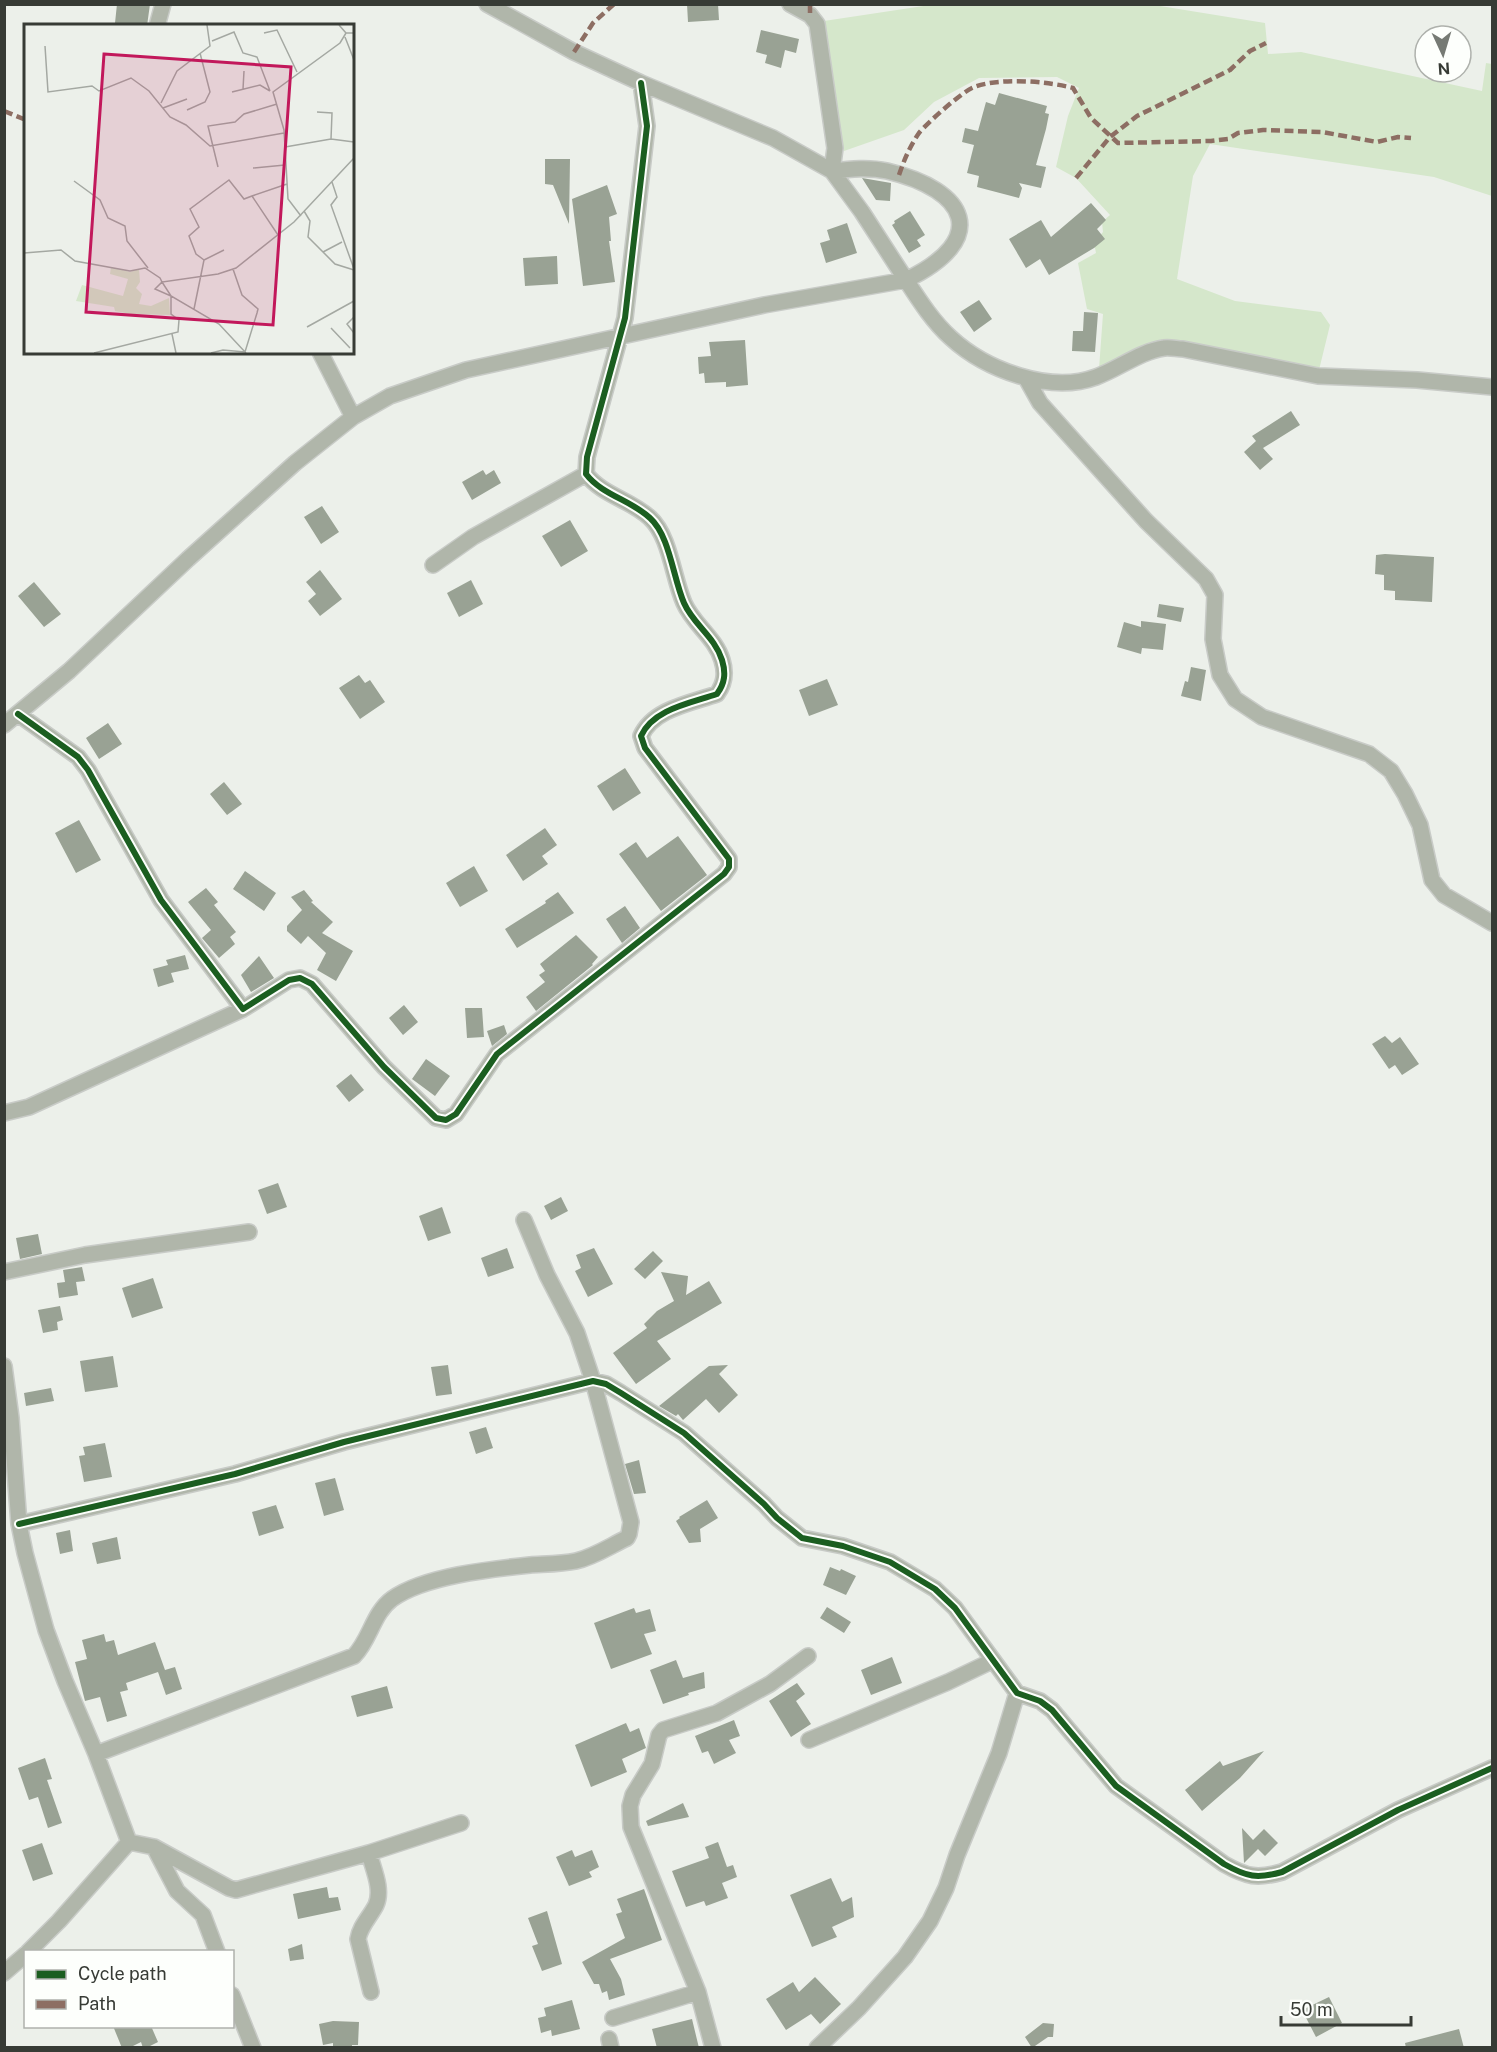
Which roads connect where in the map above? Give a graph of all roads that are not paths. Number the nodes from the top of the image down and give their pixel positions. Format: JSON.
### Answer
{"nodes":[{"id":1,"x":163,"y":4,"type":"edge"},
{"id":2,"x":487,"y":4,"type":"edge"},
{"id":3,"x":790,"y":4,"type":"edge"},
{"id":4,"x":158,"y":24,"type":"edge"},
{"id":5,"x":641,"y":83,"type":"junction"},
{"id":6,"x":832,"y":171,"type":"junction"},
{"id":7,"x":906,"y":280,"type":"junction"},
{"id":8,"x":620,"y":338,"type":"junction"},
{"id":9,"x":321,"y":354,"type":"edge"},
{"id":10,"x":1026,"y":378,"type":"junction"},
{"id":11,"x":1492,"y":387,"type":"edge"},
{"id":12,"x":353,"y":417,"type":"junction"},
{"id":13,"x":586,"y":474,"type":"junction"},
{"id":14,"x":432,"y":565,"type":"dead end"},
{"id":15,"x":18,"y":714,"type":"junction"},
{"id":16,"x":4,"y":725,"type":"edge"},
{"id":17,"x":1492,"y":923,"type":"edge"},
{"id":18,"x":243,"y":1009,"type":"junction"},
{"id":19,"x":4,"y":1113,"type":"edge"},
{"id":20,"x":524,"y":1220,"type":"dead end"},
{"id":21,"x":249,"y":1232,"type":"dead end"},
{"id":22,"x":4,"y":1272,"type":"edge"},
{"id":23,"x":4,"y":1366,"type":"edge"},
{"id":24,"x":593,"y":1381,"type":"junction"},
{"id":25,"x":8,"y":1419,"type":"edge"},
{"id":26,"x":19,"y":1524,"type":"junction"},
{"id":27,"x":808,"y":1656,"type":"dead end"},
{"id":28,"x":992,"y":1661,"type":"junction"},
{"id":29,"x":1017,"y":1693,"type":"junction"},
{"id":30,"x":809,"y":1740,"type":"dead end"},
{"id":31,"x":96,"y":1754,"type":"junction"},
{"id":32,"x":1492,"y":1768,"type":"edge"},
{"id":33,"x":461,"y":1823,"type":"dead end"},
{"id":34,"x":129,"y":1842,"type":"junction"},
{"id":35,"x":154,"y":1847,"type":"junction"},
{"id":36,"x":369,"y":1853,"type":"junction"},
{"id":37,"x":30,"y":1950,"type":"edge"},
{"id":38,"x":216,"y":1950,"type":"edge"},
{"id":39,"x":24,"y":1956,"type":"edge"},
{"id":40,"x":4,"y":1973,"type":"edge"},
{"id":41,"x":371,"y":1992,"type":"dead end"},
{"id":42,"x":698,"y":1992,"type":"junction"},
{"id":43,"x":234,"y":2000,"type":"edge"},
{"id":44,"x":613,"y":2018,"type":"dead end"},
{"id":45,"x":253,"y":2048,"type":"edge"},
{"id":46,"x":713,"y":2048,"type":"edge"},
{"id":47,"x":817,"y":2048,"type":"edge"}],
"edges":[{"from":1,"to":4,"type":"street"},
{"from":2,"to":5,"type":"street"},
{"from":3,"to":6,"type":"street"},
{"from":5,"to":6,"type":"street"},
{"from":5,"to":8,"type":"street"},
{"from":6,"to":7,"type":"street"},
{"from":6,"to":7,"type":"street"},
{"from":7,"to":8,"type":"street"},
{"from":7,"to":10,"type":"street"},
{"from":8,"to":12,"type":"street"},
{"from":8,"to":13,"type":"street"},
{"from":9,"to":12,"type":"street"},
{"from":10,"to":11,"type":"street"},
{"from":10,"to":17,"type":"street"},
{"from":12,"to":15,"type":"street"},
{"from":13,"to":14,"type":"street"},
{"from":13,"to":18,"type":"street"},
{"from":15,"to":16,"type":"street"},
{"from":15,"to":18,"type":"street"},
{"from":18,"to":19,"type":"street"},
{"from":20,"to":24,"type":"street"},
{"from":21,"to":22,"type":"street"},
{"from":23,"to":25,"type":"street"},
{"from":24,"to":26,"type":"street"},
{"from":24,"to":28,"type":"street"},
{"from":24,"to":31,"type":"street"},
{"from":25,"to":26,"type":"street"},
{"from":26,"to":31,"type":"street"},
{"from":27,"to":42,"type":"street"},
{"from":28,"to":29,"type":"street"},
{"from":28,"to":30,"type":"street"},
{"from":29,"to":32,"type":"street"},
{"from":29,"to":47,"type":"street"},
{"from":31,"to":34,"type":"street"},
{"from":33,"to":36,"type":"street"},
{"from":34,"to":35,"type":"street"},
{"from":34,"to":37,"type":"street"},
{"from":35,"to":36,"type":"street"},
{"from":35,"to":38,"type":"street"},
{"from":36,"to":41,"type":"street"},
{"from":39,"to":40,"type":"street"},
{"from":42,"to":44,"type":"street"},
{"from":42,"to":46,"type":"street"},
{"from":43,"to":45,"type":"street"}]}
